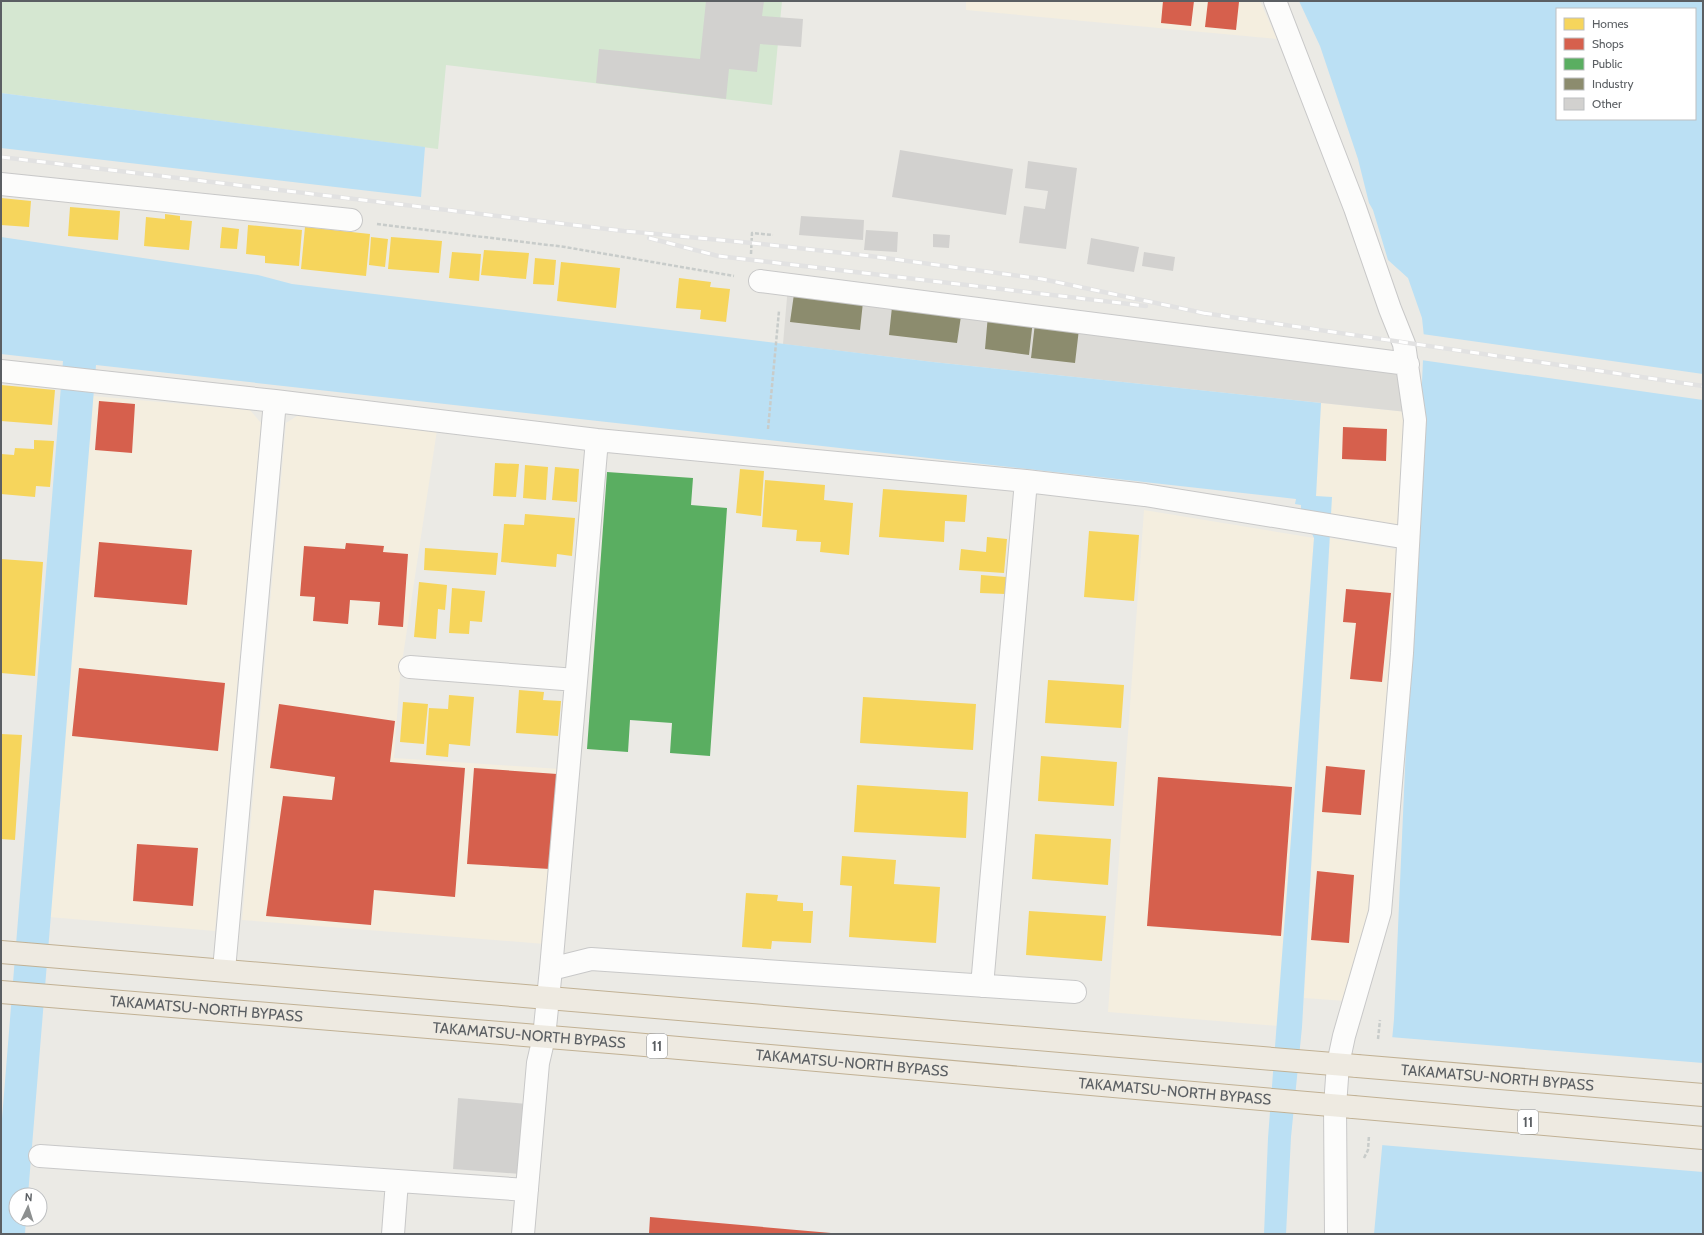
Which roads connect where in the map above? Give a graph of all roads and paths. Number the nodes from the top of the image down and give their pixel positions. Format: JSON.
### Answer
{"nodes":[{"id":1,"x":1275,"y":1,"type":"edge"},
{"id":2,"x":1,"y":184,"type":"edge"},
{"id":3,"x":351,"y":220,"type":"joint"},
{"id":4,"x":760,"y":234,"type":"dead end"},
{"id":5,"x":773,"y":236,"type":"dead end"},
{"id":6,"x":760,"y":281,"type":"joint"},
{"id":7,"x":777,"y":328,"type":"dead end"},
{"id":8,"x":1408,"y":364,"type":"junction"},
{"id":9,"x":1,"y":371,"type":"edge"},
{"id":10,"x":275,"y":401,"type":"junction"},
{"id":11,"x":768,"y":436,"type":"dead end"},
{"id":12,"x":596,"y":440,"type":"junction"},
{"id":13,"x":1026,"y":480,"type":"junction"},
{"id":14,"x":1408,"y":538,"type":"junction"},
{"id":15,"x":410,"y":667,"type":"dead end"},
{"id":16,"x":576,"y":680,"type":"junction"},
{"id":17,"x":3,"y":952,"type":"edge"},
{"id":18,"x":551,"y":969,"type":"junction"},
{"id":19,"x":224,"y":970,"type":"junction"},
{"id":20,"x":982,"y":986,"type":"junction"},
{"id":21,"x":3,"y":992,"type":"edge"},
{"id":22,"x":1075,"y":992,"type":"dead end"},
{"id":23,"x":548,"y":997,"type":"junction"},
{"id":24,"x":544,"y":1037,"type":"junction"},
{"id":25,"x":1347,"y":1065,"type":"junction"},
{"id":26,"x":1703,"y":1095,"type":"edge"},
{"id":27,"x":1344,"y":1106,"type":"junction"},
{"id":28,"x":1703,"y":1138,"type":"edge"},
{"id":29,"x":40,"y":1156,"type":"dead end"},
{"id":30,"x":397,"y":1181,"type":"junction"},
{"id":31,"x":527,"y":1190,"type":"junction"},
{"id":32,"x":393,"y":1234,"type":"edge"},
{"id":33,"x":523,"y":1234,"type":"edge"},
{"id":34,"x":1336,"y":1234,"type":"edge"}],
"edges":[{"from":1,"to":8,"type":"street"},
{"from":2,"to":3,"type":"street"},
{"from":3,"to":6,"type":"path"},
{"from":4,"to":5,"type":"path"},
{"from":6,"to":8,"type":"street"},
{"from":7,"to":11,"type":"path"},
{"from":8,"to":14,"type":"street"},
{"from":9,"to":10,"type":"street"},
{"from":10,"to":12,"type":"street"},
{"from":10,"to":19,"type":"street"},
{"from":12,"to":13,"type":"street"},
{"from":12,"to":16,"type":"street"},
{"from":13,"to":14,"type":"street"},
{"from":13,"to":20,"type":"street"},
{"from":14,"to":25,"type":"street"},
{"from":15,"to":16,"type":"street"},
{"from":16,"to":18,"type":"street"},
{"from":17,"to":19,"type":"highway","name":"TAKAMATSU-NORTH BYPASS"},
{"from":18,"to":20,"type":"street"},
{"from":18,"to":23,"type":"street"},
{"from":19,"to":23,"type":"highway","name":"TAKAMATSU-NORTH BYPASS"},
{"from":20,"to":22,"type":"street"},
{"from":21,"to":24,"type":"highway","name":"TAKAMATSU-NORTH BYPASS","number":"11"},
{"from":23,"to":24,"type":"street"},
{"from":23,"to":25,"type":"highway","name":"TAKAMATSU-NORTH BYPASS"},
{"from":24,"to":27,"type":"highway","name":"TAKAMATSU-NORTH BYPASS","number":"11"},
{"from":24,"to":31,"type":"street"},
{"from":25,"to":26,"type":"highway","name":"TAKAMATSU-NORTH BYPASS","bridge":true},
{"from":25,"to":27,"type":"street"},
{"from":27,"to":28,"type":"highway","name":"TAKAMATSU-NORTH BYPASS","number":"11","bridge":true},
{"from":27,"to":34,"type":"street"},
{"from":29,"to":30,"type":"street"},
{"from":30,"to":31,"type":"street"},
{"from":30,"to":32,"type":"street"},
{"from":31,"to":33,"type":"street"}]}
